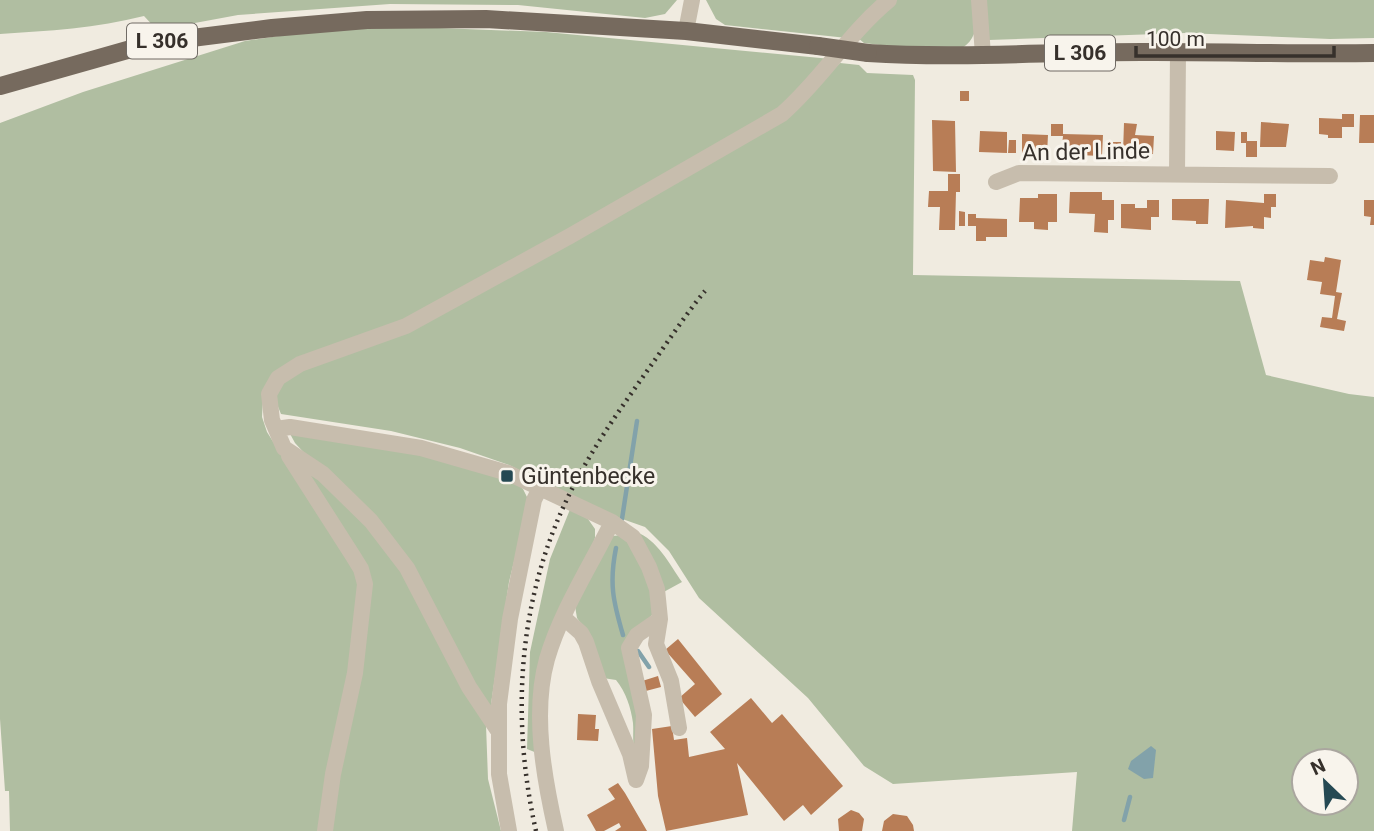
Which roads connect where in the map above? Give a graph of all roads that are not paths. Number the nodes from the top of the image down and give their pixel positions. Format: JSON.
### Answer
{"nodes":[{"id":1,"x":692,"y":0,"type":"edge"},
{"id":2,"x":889,"y":0,"type":"edge"},
{"id":3,"x":979,"y":0,"type":"edge"},
{"id":4,"x":686,"y":32,"type":"junction"},
{"id":5,"x":1178,"y":53,"type":"junction"},
{"id":6,"x":1374,"y":53,"type":"edge"},
{"id":7,"x":983,"y":55,"type":"junction"},
{"id":8,"x":0,"y":86,"type":"edge"},
{"id":9,"x":1177,"y":174,"type":"junction"},
{"id":10,"x":1330,"y":176,"type":"dead end"},
{"id":11,"x":996,"y":182,"type":"dead end"},
{"id":12,"x":275,"y":429,"type":"junction"},
{"id":13,"x":284,"y":448,"type":"junction"},
{"id":14,"x":540,"y":488,"type":"junction"},
{"id":15,"x":351,"y":501,"type":"junction"},
{"id":16,"x":321,"y":503,"type":"junction"},
{"id":17,"x":612,"y":522,"type":"junction"},
{"id":18,"x":564,"y":618,"type":"junction"},
{"id":19,"x":660,"y":619,"type":"junction"},
{"id":20,"x":679,"y":728,"type":"dead end"},
{"id":21,"x":498,"y":729,"type":"junction"},
{"id":22,"x":325,"y":831,"type":"edge"},
{"id":23,"x":509,"y":831,"type":"edge"},
{"id":24,"x":556,"y":831,"type":"edge"}],
"edges":[{"from":1,"to":4,"type":"street"},
{"from":2,"to":12,"type":"street"},
{"from":3,"to":7,"type":"street"},
{"from":4,"to":7,"type":"main road","number":"L 306","bridge":true},
{"from":4,"to":8,"type":"main road","number":"L 306"},
{"from":5,"to":6,"type":"main road","number":"L 306"},
{"from":5,"to":7,"type":"main road","number":"L 306"},
{"from":5,"to":9,"type":"street","name":"An der Linde"},
{"from":9,"to":10,"type":"street","name":"An der Linde"},
{"from":9,"to":11,"type":"street","name":"An der Linde"},
{"from":12,"to":13,"type":"street"},
{"from":12,"to":14,"type":"street"},
{"from":13,"to":15,"type":"street"},
{"from":13,"to":16,"type":"street"},
{"from":14,"to":17,"type":"street"},
{"from":14,"to":21,"type":"street"},
{"from":15,"to":16,"type":"street"},
{"from":15,"to":21,"type":"street"},
{"from":16,"to":22,"type":"street"},
{"from":17,"to":18,"type":"street"},
{"from":17,"to":19,"type":"street"},
{"from":18,"to":19,"type":"street"},
{"from":18,"to":24,"type":"street"},
{"from":19,"to":20,"type":"street"},
{"from":21,"to":23,"type":"street"}]}
